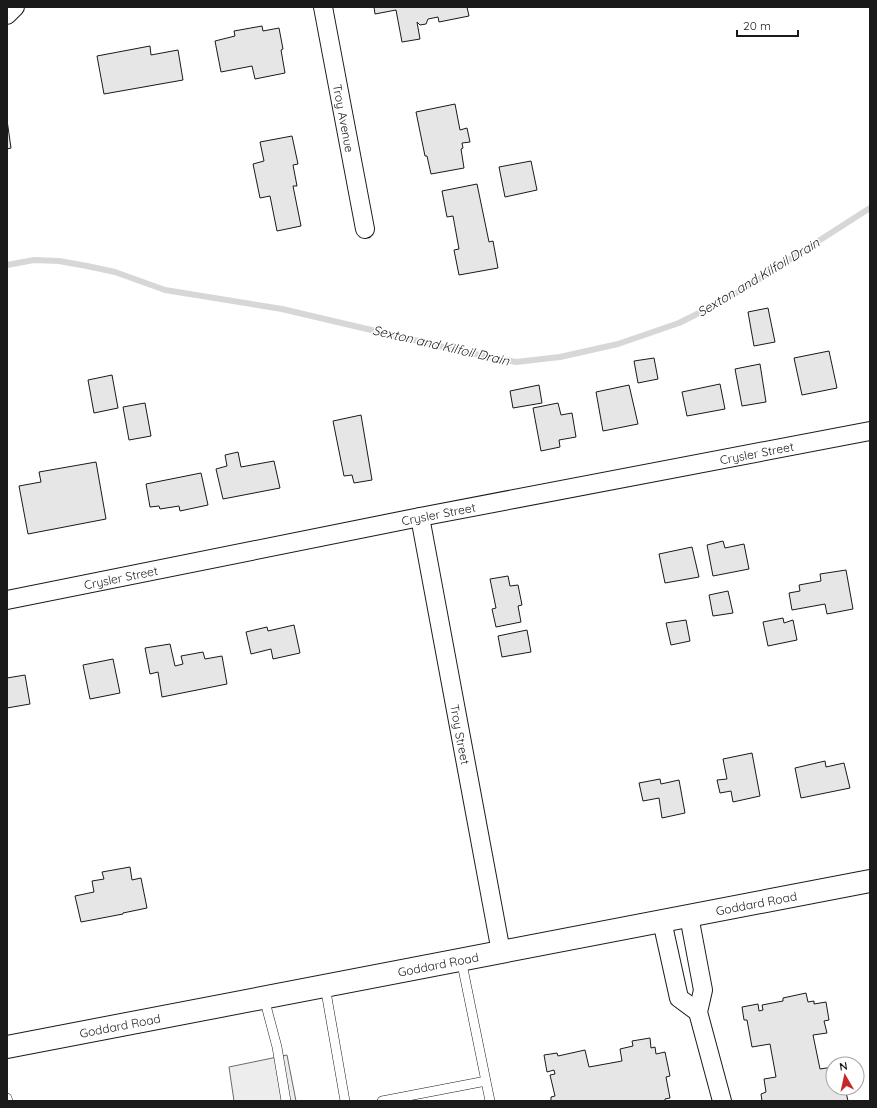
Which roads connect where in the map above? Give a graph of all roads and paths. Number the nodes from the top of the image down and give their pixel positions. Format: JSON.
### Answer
{"nodes":[{"id":1,"x":15,"y":7,"type":"edge"},
{"id":2,"x":324,"y":7,"type":"edge"},
{"id":3,"x":7,"y":15,"type":"edge"},
{"id":4,"x":366,"y":229,"type":"dead end"},
{"id":5,"x":870,"y":431,"type":"edge"},
{"id":6,"x":420,"y":517,"type":"junction"},
{"id":7,"x":7,"y":600,"type":"edge"},
{"id":8,"x":870,"y":881,"type":"edge"},
{"id":9,"x":689,"y":916,"type":"junction"},
{"id":10,"x":662,"y":921,"type":"junction"},
{"id":11,"x":501,"y":952,"type":"junction"},
{"id":12,"x":461,"y":959,"type":"junction"},
{"id":13,"x":325,"y":986,"type":"junction"},
{"id":14,"x":264,"y":998,"type":"junction"},
{"id":15,"x":698,"y":1012,"type":"junction"},
{"id":16,"x":7,"y":1047,"type":"edge"},
{"id":17,"x":486,"y":1081,"type":"junction"},
{"id":18,"x":7,"y":1098,"type":"edge"},
{"id":19,"x":8,"y":1101,"type":"edge"},
{"id":20,"x":286,"y":1101,"type":"edge"},
{"id":21,"x":345,"y":1101,"type":"edge"},
{"id":22,"x":382,"y":1101,"type":"edge"},
{"id":23,"x":490,"y":1101,"type":"edge"},
{"id":24,"x":722,"y":1101,"type":"edge"}],
"edges":[{"from":1,"to":3,"type":"street"},
{"from":2,"to":4,"type":"street","name":"Troy Avenue"},
{"from":5,"to":6,"type":"street","name":"Crysler Street"},
{"from":6,"to":7,"type":"street","name":"Crysler Street"},
{"from":6,"to":11,"type":"street","name":"Troy Street"},
{"from":8,"to":9,"type":"main road","name":"Goddard Road"},
{"from":9,"to":10,"type":"main road","name":"Goddard Road"},
{"from":9,"to":15,"type":"street"},
{"from":10,"to":11,"type":"main road","name":"Goddard Road"},
{"from":10,"to":15,"type":"street"},
{"from":11,"to":12,"type":"main road","name":"Goddard Road"},
{"from":12,"to":13,"type":"main road","name":"Goddard Road"},
{"from":12,"to":17,"type":"lane"},
{"from":13,"to":14,"type":"main road","name":"Goddard Road"},
{"from":13,"to":21,"type":"lane"},
{"from":14,"to":16,"type":"main road","name":"Goddard Road"},
{"from":14,"to":20,"type":"lane"},
{"from":15,"to":24,"type":"street"},
{"from":17,"to":22,"type":"lane"},
{"from":17,"to":23,"type":"lane"},
{"from":18,"to":19,"type":"lane"}]}
